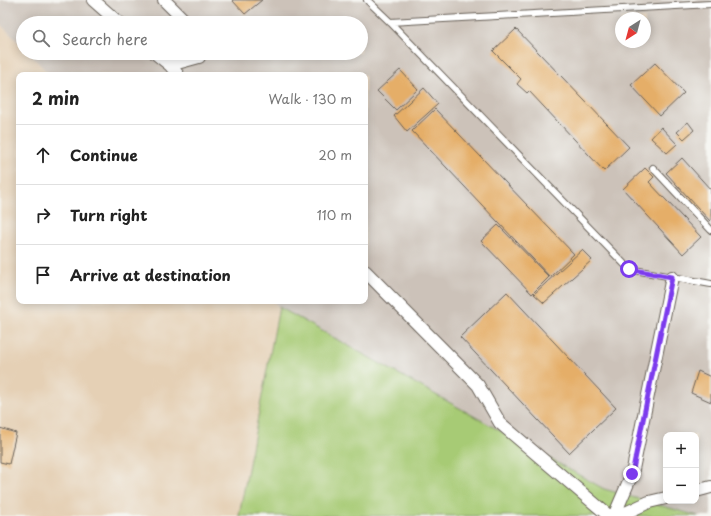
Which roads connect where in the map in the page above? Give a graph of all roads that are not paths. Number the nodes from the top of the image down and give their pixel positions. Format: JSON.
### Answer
{"nodes":[{"id":1,"x":93,"y":0,"type":"edge"},
{"id":2,"x":164,"y":0,"type":"edge"},
{"id":3,"x":367,"y":0,"type":"edge"},
{"id":4,"x":711,"y":4,"type":"edge"},
{"id":5,"x":111,"y":16,"type":"edge"},
{"id":6,"x":180,"y":16,"type":"edge"},
{"id":7,"x":390,"y":22,"type":"junction"},
{"id":8,"x":164,"y":60,"type":"edge"},
{"id":9,"x":188,"y":60,"type":"edge"},
{"id":10,"x":170,"y":65,"type":"junction"},
{"id":11,"x":176,"y":72,"type":"edge"},
{"id":12,"x":654,"y":168,"type":"dead end"},
{"id":13,"x":711,"y":230,"type":"edge"},
{"id":14,"x":368,"y":274,"type":"edge"},
{"id":15,"x":672,"y":277,"type":"junction"},
{"id":16,"x":711,"y":284,"type":"edge"},
{"id":17,"x":711,"y":487,"type":"edge"},
{"id":18,"x":699,"y":490,"type":"edge"},
{"id":19,"x":663,"y":499,"type":"edge"},
{"id":20,"x":610,"y":516,"type":"edge"},
{"id":21,"x":614,"y":516,"type":"edge"},
{"id":22,"x":619,"y":516,"type":"edge"}],
"edges":[{"from":1,"to":5,"type":"street"},
{"from":2,"to":6,"type":"street"},
{"from":3,"to":7,"type":"lane"},
{"from":4,"to":7,"type":"lane"},
{"from":7,"to":15,"type":"lane"},
{"from":8,"to":10,"type":"street"},
{"from":9,"to":10,"type":"street"},
{"from":10,"to":11,"type":"street"},
{"from":12,"to":13,"type":"lane"},
{"from":14,"to":20,"type":"street"},
{"from":15,"to":16,"type":"lane"},
{"from":15,"to":21,"type":"street"},
{"from":17,"to":18,"type":"street"},
{"from":19,"to":22,"type":"street"}]}
